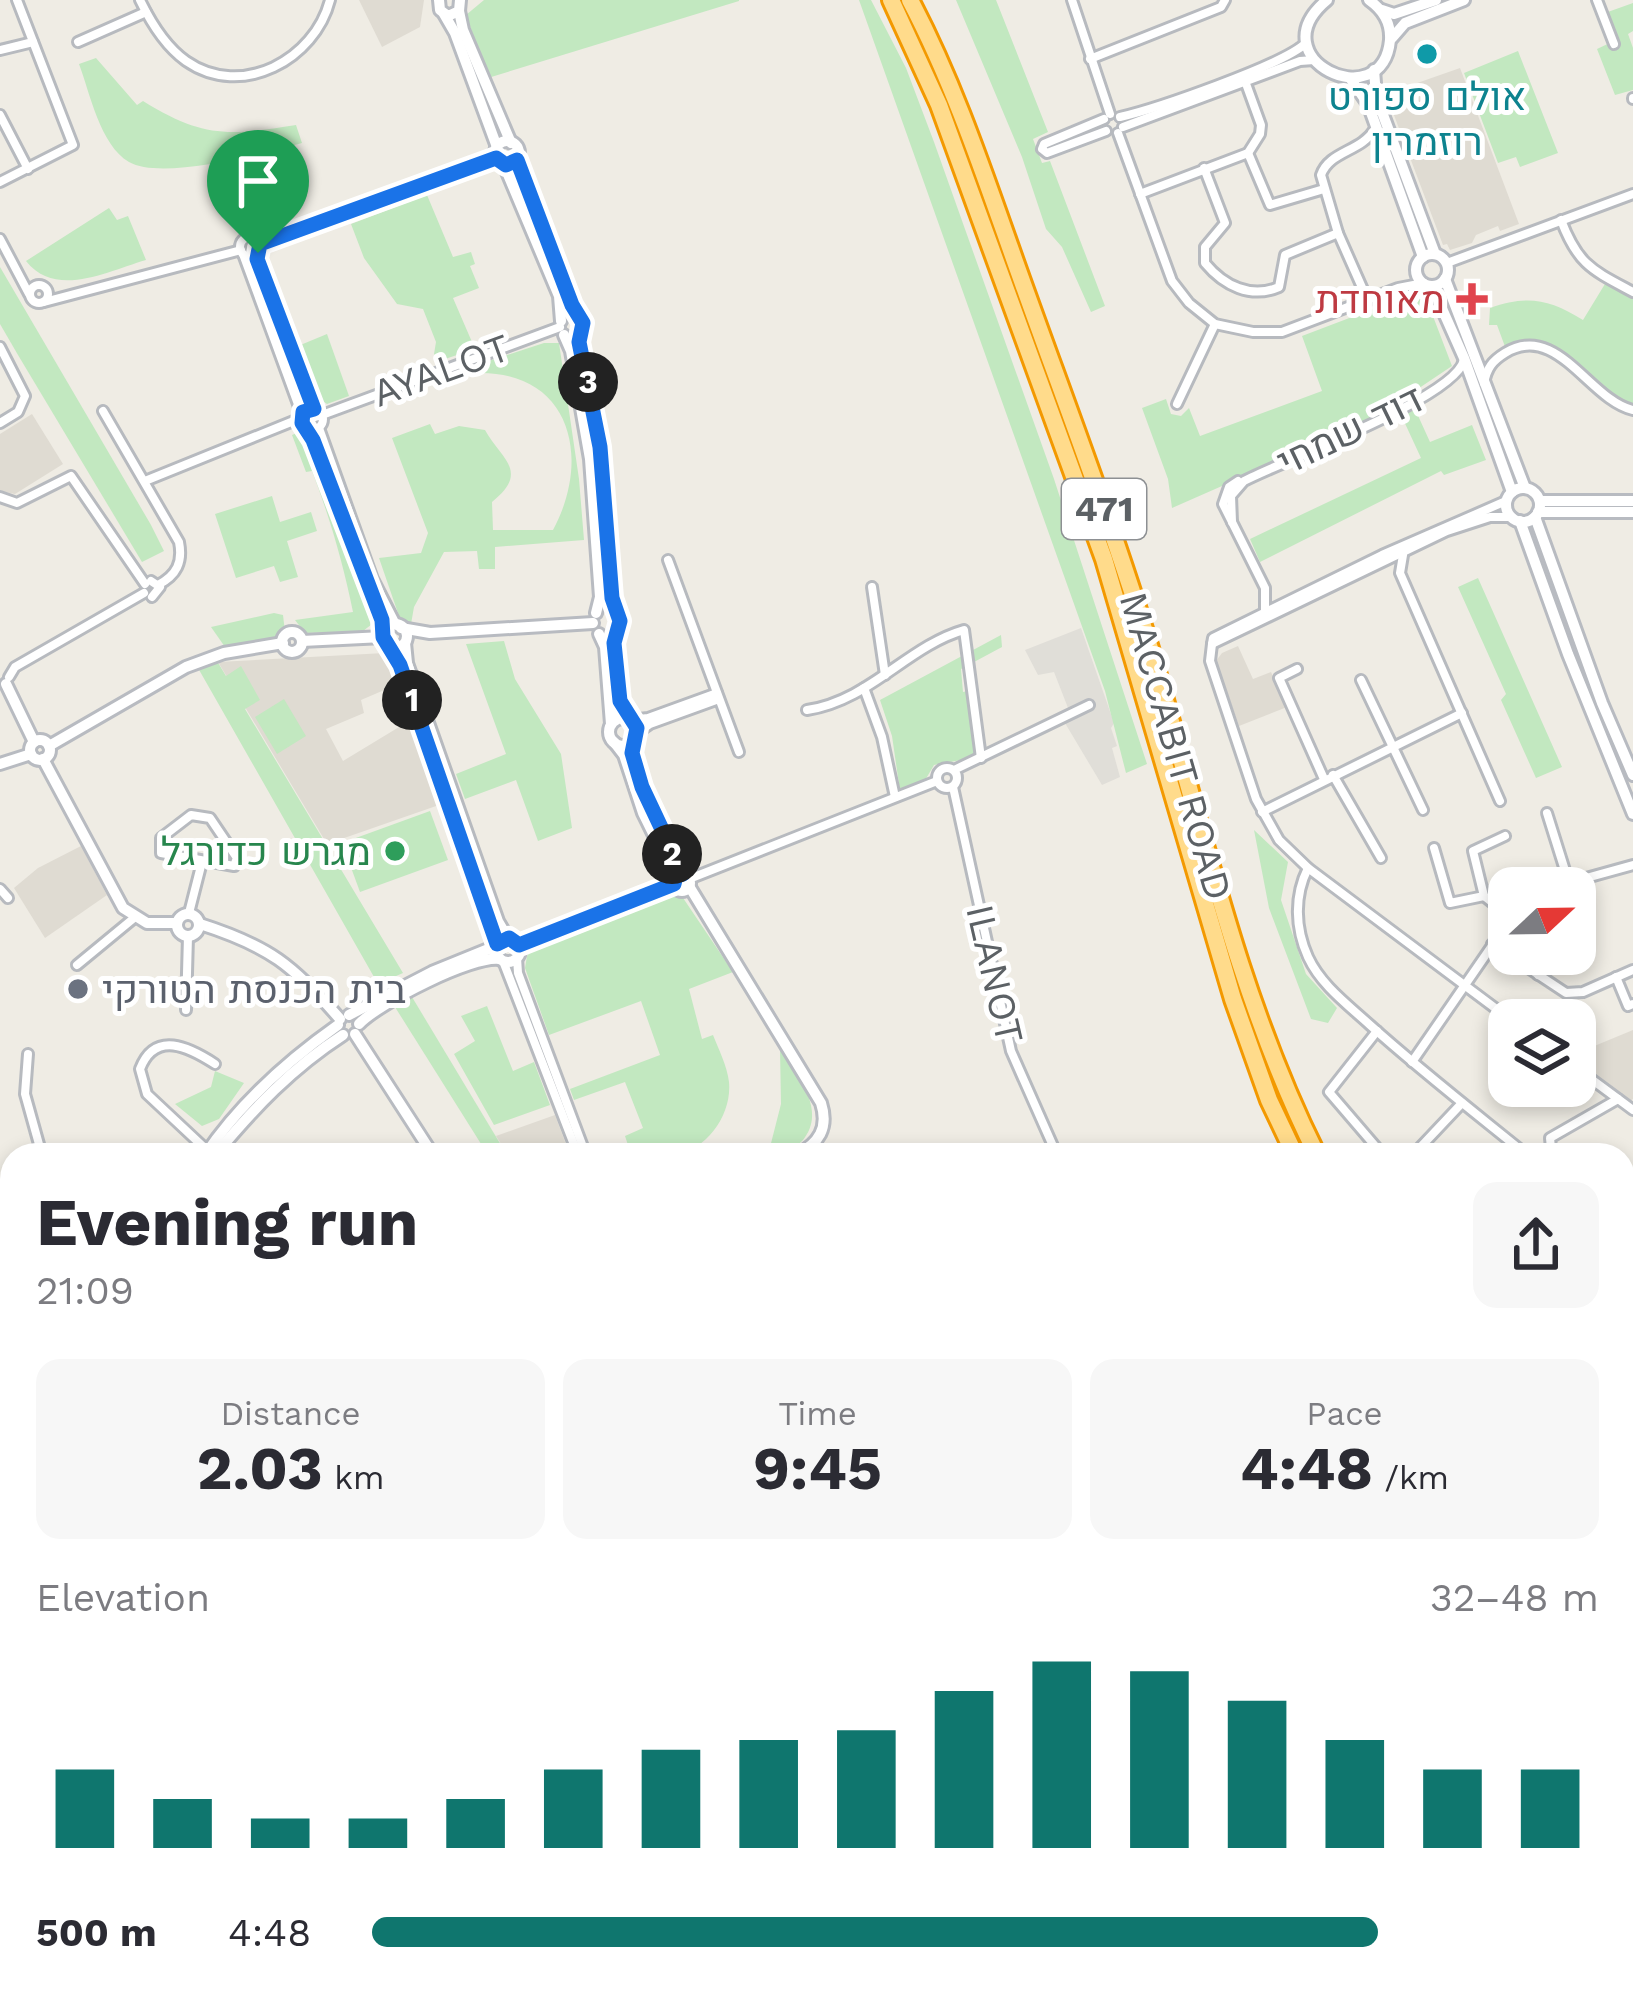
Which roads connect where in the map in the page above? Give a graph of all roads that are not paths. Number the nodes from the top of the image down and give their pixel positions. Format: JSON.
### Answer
{"nodes":[{"id":1,"x":17,"y":0,"type":"edge"},
{"id":2,"x":140,"y":0,"type":"edge"},
{"id":3,"x":330,"y":0,"type":"edge"},
{"id":4,"x":439,"y":0,"type":"edge"},
{"id":5,"x":891,"y":0,"type":"edge"},
{"id":6,"x":910,"y":0,"type":"edge"},
{"id":7,"x":1072,"y":0,"type":"edge"},
{"id":8,"x":1225,"y":0,"type":"edge"},
{"id":9,"x":1369,"y":0,"type":"edge"},
{"id":10,"x":1436,"y":0,"type":"edge"},
{"id":11,"x":1464,"y":0,"type":"edge"},
{"id":12,"x":1597,"y":0,"type":"edge"},
{"id":13,"x":1323,"y":1,"type":"edge"},
{"id":14,"x":462,"y":4,"type":"edge"},
{"id":15,"x":1381,"y":10,"type":"junction"},
{"id":16,"x":146,"y":12,"type":"junction"},
{"id":17,"x":444,"y":14,"type":"junction"},
{"id":18,"x":1307,"y":41,"type":"junction"},
{"id":19,"x":33,"y":42,"type":"junction"},
{"id":20,"x":77,"y":42,"type":"dead end"},
{"id":21,"x":1614,"y":44,"type":"dead end"},
{"id":22,"x":1389,"y":46,"type":"junction"},
{"id":23,"x":0,"y":50,"type":"edge"},
{"id":24,"x":1090,"y":59,"type":"junction"},
{"id":25,"x":1314,"y":60,"type":"junction"},
{"id":26,"x":1374,"y":70,"type":"junction"},
{"id":27,"x":1350,"y":79,"type":"junction"},
{"id":28,"x":1245,"y":81,"type":"junction"},
{"id":29,"x":0,"y":115,"type":"edge"},
{"id":30,"x":1115,"y":122,"type":"junction"},
{"id":31,"x":1376,"y":128,"type":"junction"},
{"id":32,"x":1248,"y":153,"type":"junction"},
{"id":33,"x":503,"y":157,"type":"junction"},
{"id":34,"x":1204,"y":168,"type":"junction"},
{"id":35,"x":28,"y":169,"type":"junction"},
{"id":36,"x":0,"y":182,"type":"edge"},
{"id":37,"x":1324,"y":189,"type":"junction"},
{"id":38,"x":1140,"y":194,"type":"junction"},
{"id":39,"x":1633,"y":194,"type":"edge"},
{"id":40,"x":1561,"y":220,"type":"junction"},
{"id":41,"x":1338,"y":233,"type":"junction"},
{"id":42,"x":2,"y":246,"type":"edge"},
{"id":43,"x":259,"y":249,"type":"junction"},
{"id":44,"x":242,"y":252,"type":"junction"},
{"id":45,"x":1429,"y":255,"type":"junction"},
{"id":46,"x":1447,"y":263,"type":"junction"},
{"id":47,"x":19,"y":273,"type":"junction"},
{"id":48,"x":1445,"y":279,"type":"junction"},
{"id":49,"x":1428,"y":284,"type":"junction"},
{"id":50,"x":43,"y":286,"type":"junction"},
{"id":51,"x":72,"y":292,"type":"junction"},
{"id":52,"x":1633,"y":292,"type":"edge"},
{"id":53,"x":29,"y":294,"type":"junction"},
{"id":54,"x":1368,"y":301,"type":"junction"},
{"id":55,"x":44,"y":302,"type":"junction"},
{"id":56,"x":579,"y":317,"type":"junction"},
{"id":57,"x":1216,"y":323,"type":"junction"},
{"id":58,"x":562,"y":328,"type":"junction"},
{"id":59,"x":581,"y":332,"type":"junction"},
{"id":60,"x":0,"y":346,"type":"edge"},
{"id":61,"x":1464,"y":358,"type":"junction"},
{"id":62,"x":1443,"y":384,"type":"junction"},
{"id":63,"x":1479,"y":385,"type":"junction"},
{"id":64,"x":1178,"y":404,"type":"dead end"},
{"id":65,"x":1633,"y":410,"type":"edge"},
{"id":66,"x":103,"y":411,"type":"dead end"},
{"id":67,"x":318,"y":412,"type":"junction"},
{"id":68,"x":301,"y":417,"type":"junction"},
{"id":69,"x":0,"y":423,"type":"edge"},
{"id":70,"x":319,"y":428,"type":"junction"},
{"id":71,"x":282,"y":429,"type":"junction"},
{"id":72,"x":307,"y":429,"type":"junction"},
{"id":73,"x":145,"y":481,"type":"junction"},
{"id":74,"x":1525,"y":488,"type":"junction"},
{"id":75,"x":1509,"y":496,"type":"junction"},
{"id":76,"x":3,"y":498,"type":"edge"},
{"id":77,"x":1633,"y":501,"type":"edge"},
{"id":78,"x":1538,"y":510,"type":"junction"},
{"id":79,"x":1633,"y":512,"type":"edge"},
{"id":80,"x":1516,"y":519,"type":"junction"},
{"id":81,"x":1405,"y":551,"type":"junction"},
{"id":82,"x":668,"y":560,"type":"dead end"},
{"id":83,"x":1378,"y":564,"type":"junction"},
{"id":84,"x":1400,"y":572,"type":"junction"},
{"id":85,"x":872,"y":586,"type":"dead end"},
{"id":86,"x":1265,"y":588,"type":"junction"},
{"id":87,"x":144,"y":589,"type":"junction"},
{"id":88,"x":1288,"y":600,"type":"junction"},
{"id":89,"x":1264,"y":612,"type":"junction"},
{"id":90,"x":617,"y":613,"type":"junction"},
{"id":91,"x":596,"y":623,"type":"junction"},
{"id":92,"x":399,"y":627,"type":"junction"},
{"id":93,"x":618,"y":629,"type":"junction"},
{"id":94,"x":430,"y":633,"type":"junction"},
{"id":95,"x":385,"y":637,"type":"junction"},
{"id":96,"x":406,"y":642,"type":"junction"},
{"id":97,"x":1212,"y":644,"type":"junction"},
{"id":98,"x":1297,"y":669,"type":"dead end"},
{"id":99,"x":885,"y":675,"type":"junction"},
{"id":100,"x":4,"y":679,"type":"edge"},
{"id":101,"x":1361,"y":680,"type":"dead end"},
{"id":102,"x":864,"y":688,"type":"junction"},
{"id":103,"x":718,"y":696,"type":"junction"},
{"id":104,"x":1090,"y":705,"type":"dead end"},
{"id":105,"x":807,"y":710,"type":"dead end"},
{"id":106,"x":1462,"y":713,"type":"junction"},
{"id":107,"x":630,"y":719,"type":"junction"},
{"id":108,"x":611,"y":724,"type":"junction"},
{"id":109,"x":636,"y":736,"type":"junction"},
{"id":110,"x":614,"y":742,"type":"junction"},
{"id":111,"x":1393,"y":748,"type":"junction"},
{"id":112,"x":36,"y":752,"type":"junction"},
{"id":113,"x":739,"y":752,"type":"dead end"},
{"id":114,"x":981,"y":758,"type":"junction"},
{"id":115,"x":0,"y":764,"type":"edge"},
{"id":116,"x":954,"y":770,"type":"junction"},
{"id":117,"x":1633,"y":775,"type":"edge"},
{"id":118,"x":1329,"y":777,"type":"junction"},
{"id":119,"x":937,"y":781,"type":"junction"},
{"id":120,"x":952,"y":787,"type":"junction"},
{"id":121,"x":895,"y":797,"type":"junction"},
{"id":122,"x":1500,"y":801,"type":"dead end"},
{"id":123,"x":1423,"y":810,"type":"dead end"},
{"id":124,"x":1262,"y":812,"type":"junction"},
{"id":125,"x":1546,"y":813,"type":"dead end"},
{"id":126,"x":1633,"y":814,"type":"edge"},
{"id":127,"x":1505,"y":836,"type":"dead end"},
{"id":128,"x":1434,"y":848,"type":"dead end"},
{"id":129,"x":1381,"y":858,"type":"dead end"},
{"id":130,"x":202,"y":862,"type":"junction"},
{"id":131,"x":1633,"y":865,"type":"edge"},
{"id":132,"x":1564,"y":867,"type":"edge"},
{"id":133,"x":1308,"y":868,"type":"junction"},
{"id":134,"x":1596,"y":874,"type":"edge"},
{"id":135,"x":682,"y":882,"type":"junction"},
{"id":136,"x":0,"y":889,"type":"edge"},
{"id":137,"x":1484,"y":896,"type":"junction"},
{"id":138,"x":8,"y":898,"type":"dead end"},
{"id":139,"x":1488,"y":900,"type":"edge"},
{"id":140,"x":189,"y":913,"type":"junction"},
{"id":141,"x":134,"y":918,"type":"junction"},
{"id":142,"x":177,"y":923,"type":"junction"},
{"id":143,"x":200,"y":924,"type":"junction"},
{"id":144,"x":188,"y":936,"type":"junction"},
{"id":145,"x":1488,"y":949,"type":"edge"},
{"id":146,"x":506,"y":950,"type":"junction"},
{"id":147,"x":77,"y":965,"type":"dead end"},
{"id":148,"x":1633,"y":970,"type":"edge"},
{"id":149,"x":1538,"y":975,"type":"edge"},
{"id":150,"x":1616,"y":977,"type":"junction"},
{"id":151,"x":1462,"y":984,"type":"junction"},
{"id":152,"x":1488,"y":1003,"type":"edge"},
{"id":153,"x":1630,"y":1005,"type":"edge"},
{"id":154,"x":186,"y":1010,"type":"dead end"},
{"id":155,"x":347,"y":1026,"type":"junction"},
{"id":156,"x":1243,"y":1030,"type":"junction"},
{"id":157,"x":1377,"y":1031,"type":"junction"},
{"id":158,"x":28,"y":1054,"type":"dead end"},
{"id":159,"x":1412,"y":1062,"type":"junction"},
{"id":160,"x":215,"y":1064,"type":"dead end"},
{"id":161,"x":1276,"y":1066,"type":"junction"},
{"id":162,"x":809,"y":1083,"type":"junction"},
{"id":163,"x":1596,"y":1083,"type":"edge"},
{"id":164,"x":1618,"y":1099,"type":"junction"},
{"id":165,"x":1462,"y":1103,"type":"junction"},
{"id":166,"x":1633,"y":1110,"type":"edge"},
{"id":167,"x":38,"y":1143,"type":"edge"},
{"id":168,"x":198,"y":1143,"type":"edge"},
{"id":169,"x":221,"y":1143,"type":"edge"},
{"id":170,"x":425,"y":1143,"type":"edge"},
{"id":171,"x":578,"y":1143,"type":"edge"},
{"id":172,"x":807,"y":1143,"type":"edge"},
{"id":173,"x":815,"y":1143,"type":"edge"},
{"id":174,"x":1052,"y":1143,"type":"edge"},
{"id":175,"x":1278,"y":1143,"type":"edge"},
{"id":176,"x":1290,"y":1143,"type":"edge"},
{"id":177,"x":1311,"y":1143,"type":"edge"},
{"id":178,"x":1321,"y":1143,"type":"edge"},
{"id":179,"x":1373,"y":1143,"type":"edge"},
{"id":180,"x":1424,"y":1143,"type":"edge"},
{"id":181,"x":1512,"y":1143,"type":"edge"},
{"id":182,"x":1550,"y":1143,"type":"edge"}],
"edges":[{"from":1,"to":19,"type":"street"},
{"from":2,"to":16,"type":"street"},
{"from":3,"to":16,"type":"street"},
{"from":4,"to":17,"type":"street"},
{"from":5,"to":156,"type":"highway","name":"MACCABIT ROAD","number":"471"},
{"from":6,"to":161,"type":"highway","name":"MACCABIT ROAD","number":"471"},
{"from":7,"to":24,"type":"street"},
{"from":8,"to":24,"type":"street"},
{"from":9,"to":15,"type":"street"},
{"from":10,"to":15,"type":"street"},
{"from":11,"to":22,"type":"street"},
{"from":12,"to":21,"type":"street"},
{"from":13,"to":18,"type":"street"},
{"from":14,"to":17,"type":"street"},
{"from":14,"to":33,"type":"street"},
{"from":15,"to":22,"type":"street"},
{"from":16,"to":20,"type":"street"},
{"from":17,"to":33,"type":"street"},
{"from":18,"to":25,"type":"street"},
{"from":18,"to":30,"type":"street"},
{"from":19,"to":23,"type":"street"},
{"from":19,"to":35,"type":"street"},
{"from":22,"to":26,"type":"street"},
{"from":24,"to":30,"type":"street"},
{"from":25,"to":27,"type":"street"},
{"from":25,"to":28,"type":"street"},
{"from":26,"to":27,"type":"street"},
{"from":26,"to":45,"type":"street"},
{"from":27,"to":31,"type":"street"},
{"from":28,"to":30,"type":"street"},
{"from":28,"to":32,"type":"street"},
{"from":29,"to":35,"type":"street"},
{"from":30,"to":30,"type":"street"},
{"from":30,"to":38,"type":"street"},
{"from":31,"to":37,"type":"street"},
{"from":31,"to":45,"type":"street"},
{"from":32,"to":34,"type":"street"},
{"from":32,"to":37,"type":"street"},
{"from":33,"to":43,"type":"street"},
{"from":33,"to":56,"type":"street"},
{"from":33,"to":58,"type":"street"},
{"from":34,"to":38,"type":"street"},
{"from":34,"to":41,"type":"street"},
{"from":35,"to":36,"type":"street"},
{"from":37,"to":41,"type":"street"},
{"from":38,"to":57,"type":"street"},
{"from":39,"to":40,"type":"street"},
{"from":40,"to":46,"type":"street"},
{"from":40,"to":52,"type":"street"},
{"from":41,"to":54,"type":"street"},
{"from":42,"to":47,"type":"street"},
{"from":43,"to":44,"type":"street"},
{"from":43,"to":44,"type":"street"},
{"from":43,"to":67,"type":"street"},
{"from":44,"to":51,"type":"street"},
{"from":44,"to":68,"type":"street"},
{"from":45,"to":46,"type":"street"},
{"from":45,"to":49,"type":"street"},
{"from":46,"to":48,"type":"street"},
{"from":47,"to":50,"type":"street"},
{"from":47,"to":53,"type":"street"},
{"from":48,"to":49,"type":"street"},
{"from":48,"to":63,"type":"street"},
{"from":49,"to":54,"type":"street"},
{"from":49,"to":61,"type":"street"},
{"from":50,"to":51,"type":"street"},
{"from":50,"to":53,"type":"street"},
{"from":50,"to":55,"type":"street"},
{"from":51,"to":55,"type":"street"},
{"from":53,"to":55,"type":"street"},
{"from":54,"to":57,"type":"street"},
{"from":56,"to":58,"type":"street"},
{"from":56,"to":59,"type":"street"},
{"from":57,"to":64,"type":"street"},
{"from":58,"to":59,"type":"street"},
{"from":58,"to":67,"type":"street","name":"AYALOT"},
{"from":58,"to":91,"type":"street"},
{"from":59,"to":90,"type":"street"},
{"from":60,"to":69,"type":"street"},
{"from":61,"to":62,"type":"street","name":"דוד שמחי"},
{"from":61,"to":63,"type":"street"},
{"from":62,"to":63,"type":"street","name":"דוד שמחי"},
{"from":62,"to":86,"type":"street","name":"דוד שמחי"},
{"from":63,"to":65,"type":"street"},
{"from":63,"to":74,"type":"street"},
{"from":63,"to":75,"type":"street"},
{"from":66,"to":73,"type":"street"},
{"from":67,"to":68,"type":"street","name":"AYALOT"},
{"from":67,"to":70,"type":"street"},
{"from":68,"to":71,"type":"street"},
{"from":68,"to":72,"type":"street"},
{"from":70,"to":72,"type":"street"},
{"from":70,"to":92,"type":"street"},
{"from":71,"to":72,"type":"street"},
{"from":71,"to":73,"type":"street"},
{"from":72,"to":95,"type":"street"},
{"from":73,"to":87,"type":"street"},
{"from":74,"to":75,"type":"street"},
{"from":74,"to":78,"type":"street"},
{"from":75,"to":80,"type":"street"},
{"from":75,"to":88,"type":"street"},
{"from":76,"to":87,"type":"street"},
{"from":77,"to":78,"type":"street"},
{"from":78,"to":79,"type":"street"},
{"from":78,"to":80,"type":"street"},
{"from":78,"to":117,"type":"street"},
{"from":80,"to":81,"type":"street"},
{"from":80,"to":126,"type":"street"},
{"from":81,"to":83,"type":"street"},
{"from":81,"to":84,"type":"street"},
{"from":82,"to":103,"type":"street"},
{"from":83,"to":84,"type":"street"},
{"from":83,"to":97,"type":"street"},
{"from":84,"to":106,"type":"street"},
{"from":85,"to":99,"type":"street"},
{"from":86,"to":88,"type":"street"},
{"from":86,"to":89,"type":"street","name":"דוד שמחי"},
{"from":87,"to":100,"type":"street"},
{"from":88,"to":89,"type":"street"},
{"from":89,"to":97,"type":"street"},
{"from":90,"to":91,"type":"street"},
{"from":90,"to":93,"type":"street"},
{"from":91,"to":93,"type":"street"},
{"from":91,"to":94,"type":"street"},
{"from":91,"to":108,"type":"street"},
{"from":92,"to":94,"type":"street"},
{"from":92,"to":95,"type":"street"},
{"from":92,"to":96,"type":"street"},
{"from":93,"to":107,"type":"street"},
{"from":94,"to":96,"type":"street"},
{"from":95,"to":96,"type":"street"},
{"from":95,"to":112,"type":"street"},
{"from":95,"to":146,"type":"street"},
{"from":96,"to":146,"type":"street"},
{"from":97,"to":124,"type":"street"},
{"from":98,"to":118,"type":"street"},
{"from":99,"to":102,"type":"street"},
{"from":99,"to":114,"type":"street"},
{"from":100,"to":112,"type":"street"},
{"from":101,"to":111,"type":"street"},
{"from":102,"to":105,"type":"street"},
{"from":102,"to":121,"type":"street"},
{"from":103,"to":107,"type":"street"},
{"from":103,"to":109,"type":"street"},
{"from":103,"to":113,"type":"street"},
{"from":104,"to":114,"type":"street"},
{"from":106,"to":111,"type":"street"},
{"from":106,"to":122,"type":"street"},
{"from":107,"to":108,"type":"street"},
{"from":107,"to":109,"type":"street"},
{"from":108,"to":110,"type":"street"},
{"from":109,"to":110,"type":"street"},
{"from":109,"to":135,"type":"street"},
{"from":110,"to":135,"type":"street"},
{"from":111,"to":118,"type":"street"},
{"from":111,"to":123,"type":"street"},
{"from":112,"to":115,"type":"street"},
{"from":112,"to":141,"type":"street"},
{"from":114,"to":116,"type":"street"},
{"from":116,"to":119,"type":"street"},
{"from":116,"to":120,"type":"street"},
{"from":118,"to":124,"type":"street"},
{"from":118,"to":129,"type":"street"},
{"from":119,"to":120,"type":"street"},
{"from":119,"to":121,"type":"street"},
{"from":120,"to":174,"type":"street","name":"ILANOT"},
{"from":121,"to":135,"type":"street"},
{"from":124,"to":133,"type":"street"},
{"from":125,"to":132,"type":"street"},
{"from":127,"to":137,"type":"street"},
{"from":128,"to":137,"type":"street"},
{"from":130,"to":130,"type":"street"},
{"from":130,"to":140,"type":"street"},
{"from":131,"to":134,"type":"street"},
{"from":133,"to":151,"type":"street"},
{"from":133,"to":157,"type":"street"},
{"from":135,"to":146,"type":"street"},
{"from":135,"to":162,"type":"street"},
{"from":136,"to":138,"type":"street"},
{"from":137,"to":139,"type":"street"},
{"from":140,"to":142,"type":"street"},
{"from":140,"to":143,"type":"street"},
{"from":141,"to":142,"type":"street"},
{"from":141,"to":147,"type":"street"},
{"from":142,"to":144,"type":"street"},
{"from":143,"to":144,"type":"street"},
{"from":143,"to":155,"type":"street"},
{"from":144,"to":154,"type":"street"},
{"from":145,"to":151,"type":"street"},
{"from":146,"to":155,"type":"street"},
{"from":146,"to":171,"type":"street"},
{"from":148,"to":150,"type":"street"},
{"from":149,"to":150,"type":"street"},
{"from":150,"to":153,"type":"street"},
{"from":151,"to":152,"type":"street"},
{"from":151,"to":159,"type":"street"},
{"from":155,"to":169,"type":"street"},
{"from":155,"to":170,"type":"street"},
{"from":156,"to":175,"type":"highway"},
{"from":156,"to":176,"type":"highway","name":"MACCABIT ROAD","number":"471"},
{"from":157,"to":159,"type":"street"},
{"from":157,"to":179,"type":"street"},
{"from":158,"to":167,"type":"street"},
{"from":159,"to":165,"type":"street"},
{"from":160,"to":168,"type":"street"},
{"from":161,"to":177,"type":"highway","name":"MACCABIT ROAD","number":"471"},
{"from":161,"to":178,"type":"highway"},
{"from":162,"to":172,"type":"street"},
{"from":162,"to":173,"type":"street"},
{"from":163,"to":164,"type":"street"},
{"from":164,"to":166,"type":"street"},
{"from":164,"to":182,"type":"street"},
{"from":165,"to":180,"type":"street"},
{"from":165,"to":181,"type":"street"}]}
